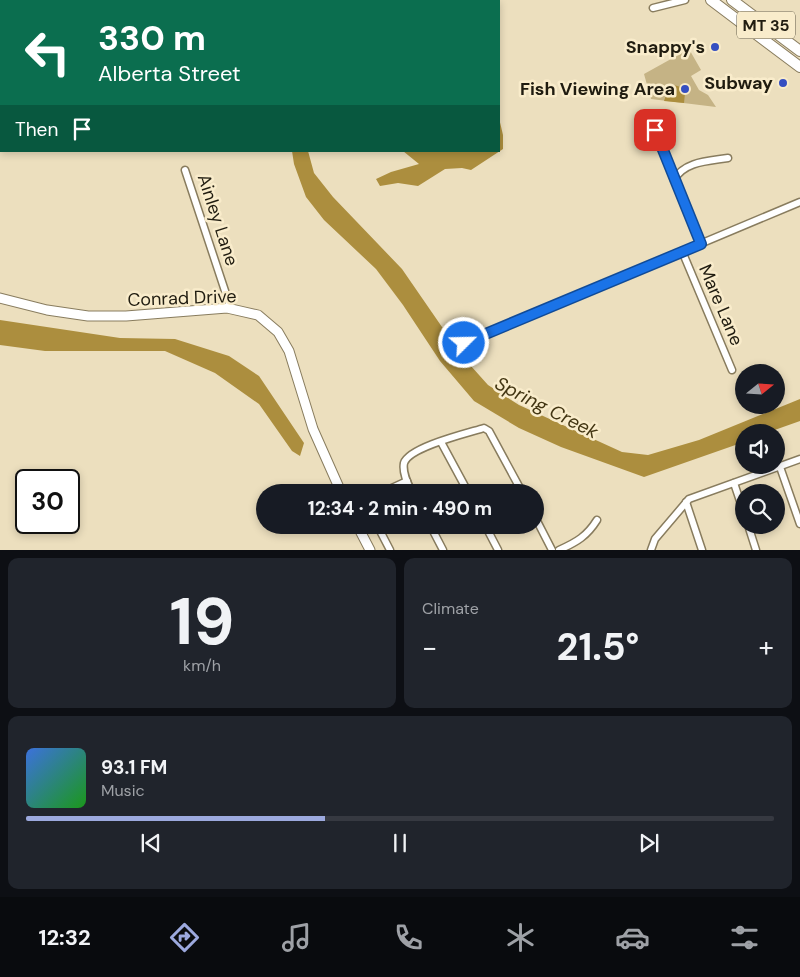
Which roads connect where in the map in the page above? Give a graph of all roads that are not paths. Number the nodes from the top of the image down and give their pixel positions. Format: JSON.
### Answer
{"nodes":[{"id":1,"x":668,"y":0,"type":"edge"},
{"id":2,"x":685,"y":0,"type":"edge"},
{"id":3,"x":711,"y":0,"type":"edge"},
{"id":4,"x":732,"y":0,"type":"edge"},
{"id":5,"x":800,"y":51,"type":"edge"},
{"id":6,"x":800,"y":67,"type":"edge"},
{"id":7,"x":655,"y":130,"type":"dead end"},
{"id":8,"x":728,"y":158,"type":"dead end"},
{"id":9,"x":186,"y":170,"type":"dead end"},
{"id":10,"x":674,"y":180,"type":"junction"},
{"id":11,"x":800,"y":202,"type":"edge"},
{"id":12,"x":701,"y":244,"type":"junction"},
{"id":13,"x":682,"y":251,"type":"junction"},
{"id":14,"x":0,"y":298,"type":"edge"},
{"id":15,"x":231,"y":309,"type":"junction"},
{"id":16,"x":464,"y":343,"type":"dead end"},
{"id":17,"x":732,"y":370,"type":"dead end"},
{"id":18,"x":441,"y":442,"type":"junction"},
{"id":19,"x":800,"y":459,"type":"edge"},
{"id":20,"x":785,"y":465,"type":"edge"},
{"id":21,"x":760,"y":474,"type":"edge"},
{"id":22,"x":782,"y":474,"type":"edge"},
{"id":23,"x":407,"y":481,"type":"junction"},
{"id":24,"x":734,"y":483,"type":"junction"},
{"id":25,"x":337,"y":484,"type":"edge"},
{"id":26,"x":400,"y":484,"type":"edge"},
{"id":27,"x":408,"y":484,"type":"edge"},
{"id":28,"x":464,"y":484,"type":"edge"},
{"id":29,"x":518,"y":484,"type":"edge"},
{"id":30,"x":735,"y":486,"type":"edge"},
{"id":31,"x":686,"y":502,"type":"junction"},
{"id":32,"x":597,"y":520,"type":"dead end"},
{"id":33,"x":800,"y":524,"type":"edge"},
{"id":34,"x":362,"y":534,"type":"edge"},
{"id":35,"x":382,"y":534,"type":"edge"},
{"id":36,"x":435,"y":534,"type":"edge"},
{"id":37,"x":490,"y":534,"type":"edge"},
{"id":38,"x":544,"y":534,"type":"edge"},
{"id":39,"x":751,"y":534,"type":"edge"},
{"id":40,"x":370,"y":550,"type":"edge"},
{"id":41,"x":390,"y":550,"type":"edge"},
{"id":42,"x":443,"y":550,"type":"edge"},
{"id":43,"x":498,"y":550,"type":"edge"},
{"id":44,"x":552,"y":550,"type":"edge"},
{"id":45,"x":560,"y":550,"type":"edge"},
{"id":46,"x":651,"y":550,"type":"edge"},
{"id":47,"x":702,"y":550,"type":"edge"},
{"id":48,"x":756,"y":550,"type":"edge"}],
"edges":[{"from":1,"to":2,"type":"street"},
{"from":3,"to":6,"type":"main road","number":"MT 35"},
{"from":4,"to":5,"type":"main road","number":"MT 35"},
{"from":7,"to":10,"type":"street"},
{"from":8,"to":10,"type":"street"},
{"from":9,"to":15,"type":"street","name":"Ainley Lane"},
{"from":10,"to":12,"type":"street"},
{"from":11,"to":12,"type":"street"},
{"from":12,"to":13,"type":"street"},
{"from":13,"to":16,"type":"street"},
{"from":13,"to":17,"type":"street","name":"Mare Lane"},
{"from":14,"to":15,"type":"main road","name":"Conrad Drive"},
{"from":15,"to":25,"type":"main road","name":"Conrad Drive"},
{"from":18,"to":23,"type":"street"},
{"from":18,"to":28,"type":"street"},
{"from":18,"to":29,"type":"street"},
{"from":19,"to":20,"type":"street"},
{"from":21,"to":24,"type":"street"},
{"from":22,"to":33,"type":"street"},
{"from":23,"to":26,"type":"street"},
{"from":23,"to":27,"type":"street"},
{"from":24,"to":30,"type":"street"},
{"from":24,"to":31,"type":"street"},
{"from":31,"to":46,"type":"street"},
{"from":31,"to":47,"type":"street"},
{"from":32,"to":45,"type":"street"},
{"from":34,"to":40,"type":"main road"},
{"from":35,"to":41,"type":"street"},
{"from":36,"to":42,"type":"street"},
{"from":37,"to":43,"type":"street"},
{"from":38,"to":44,"type":"street"},
{"from":39,"to":48,"type":"street"}]}
